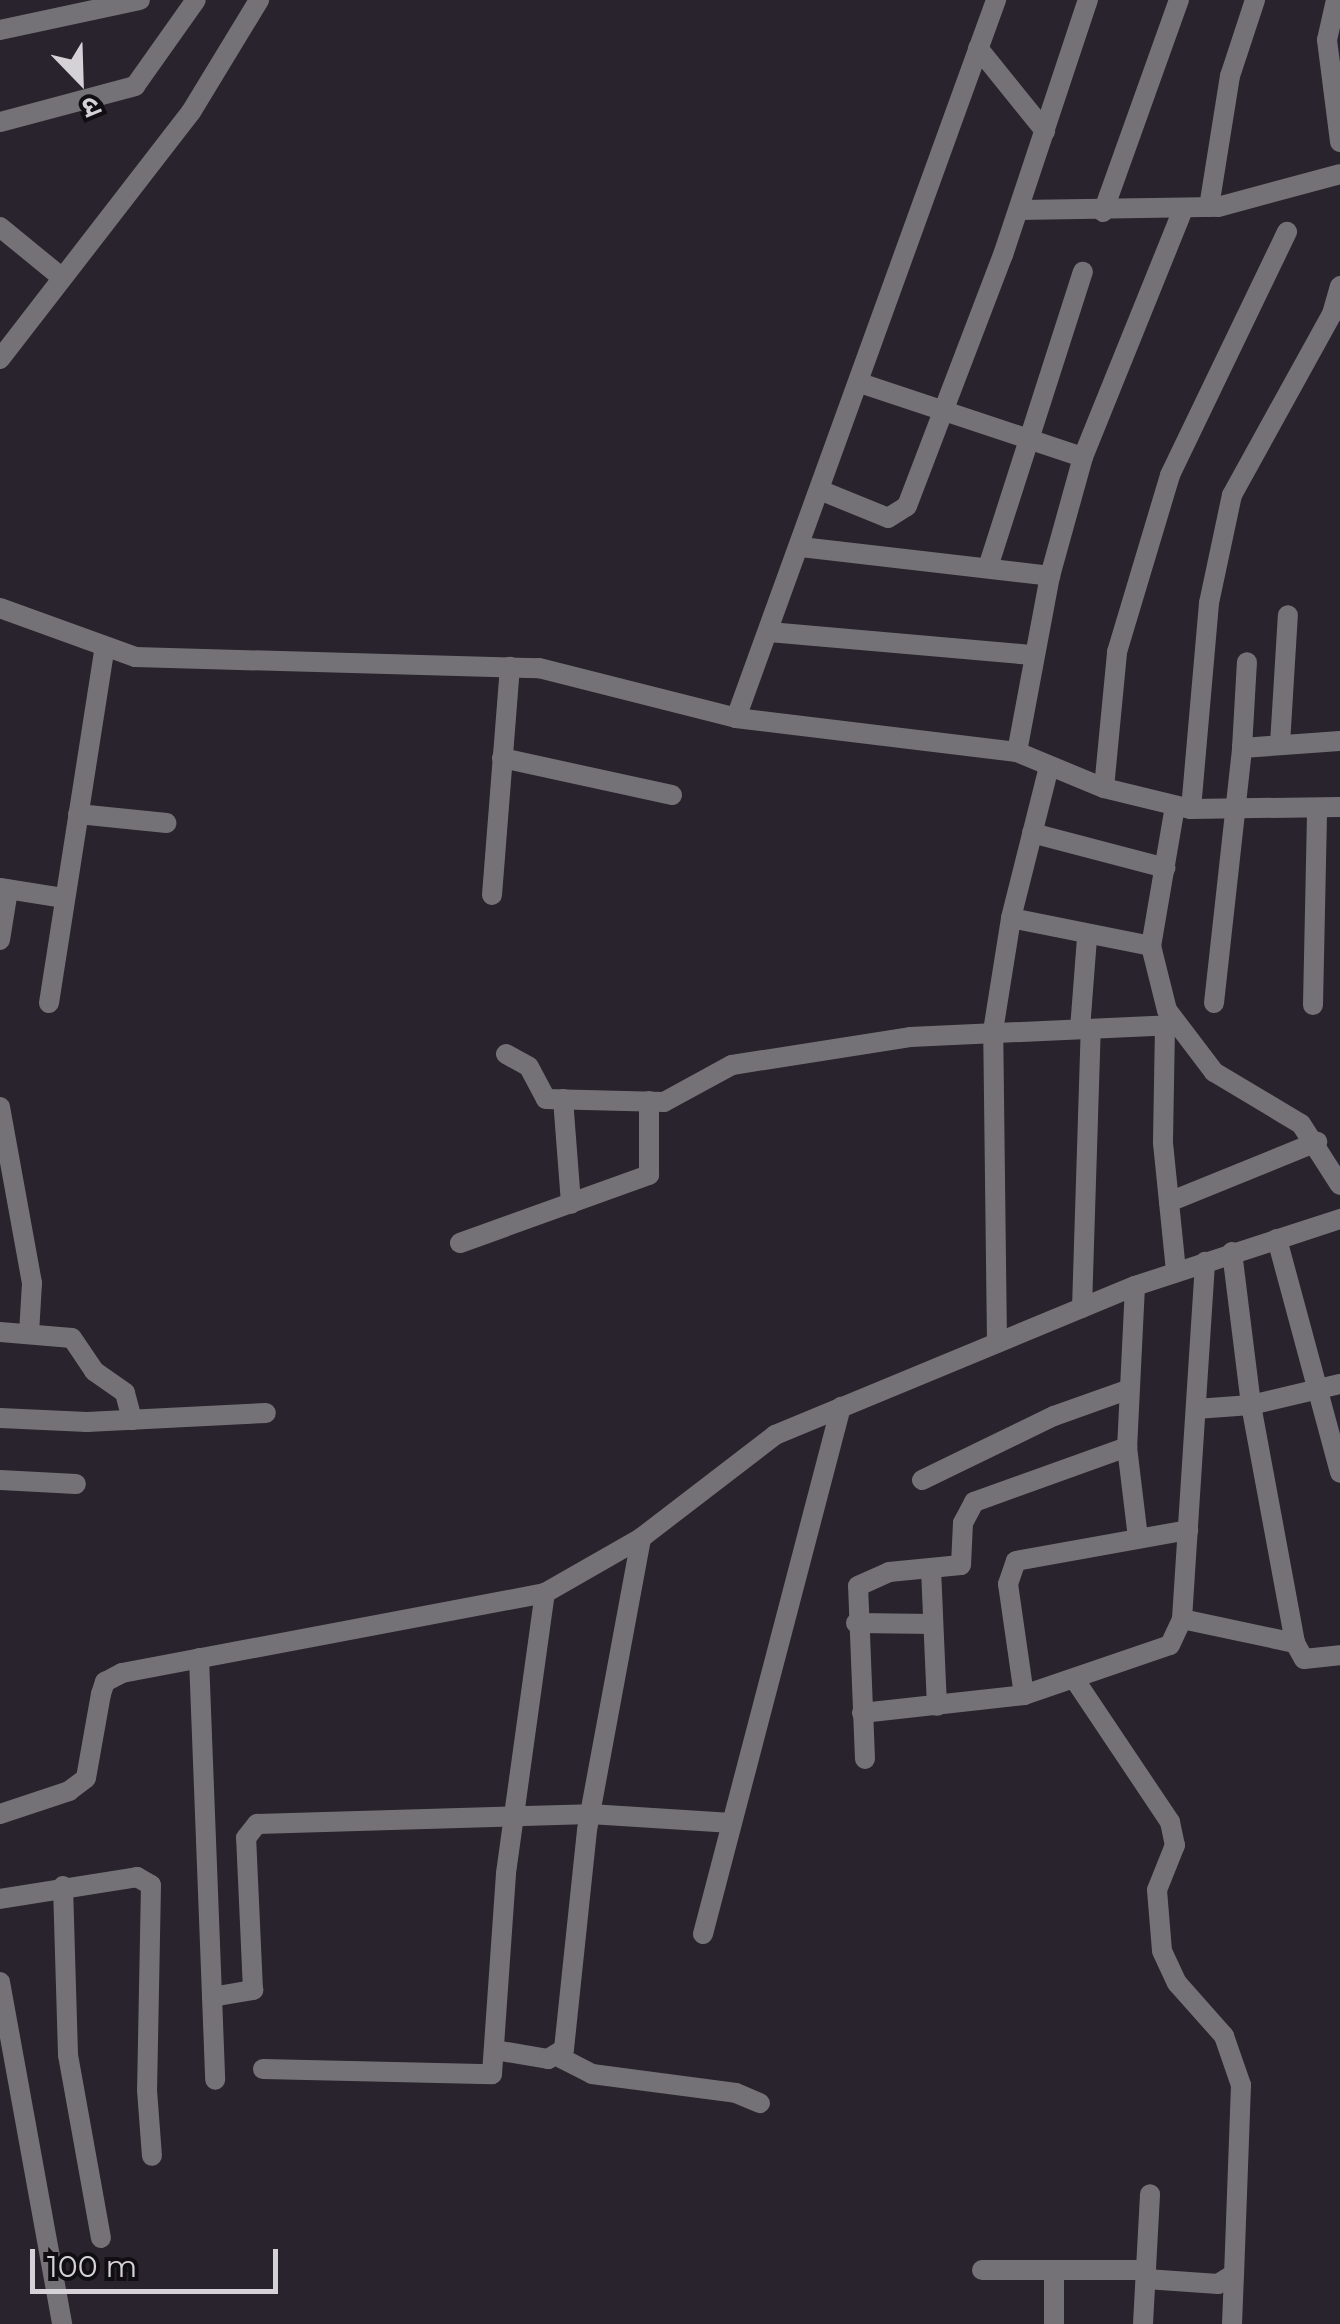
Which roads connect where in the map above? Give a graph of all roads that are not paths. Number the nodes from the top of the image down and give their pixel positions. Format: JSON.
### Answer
{"nodes":[{"id":1,"x":140,"y":0,"type":"edge"},
{"id":2,"x":196,"y":0,"type":"edge"},
{"id":3,"x":259,"y":0,"type":"edge"},
{"id":4,"x":996,"y":0,"type":"edge"},
{"id":5,"x":1088,"y":0,"type":"edge"},
{"id":6,"x":1179,"y":0,"type":"edge"},
{"id":7,"x":1254,"y":0,"type":"edge"},
{"id":8,"x":1336,"y":0,"type":"edge"},
{"id":9,"x":0,"y":30,"type":"edge"},
{"id":10,"x":978,"y":48,"type":"junction"},
{"id":11,"x":0,"y":122,"type":"edge"},
{"id":12,"x":1044,"y":132,"type":"junction"},
{"id":13,"x":1340,"y":142,"type":"edge"},
{"id":14,"x":1340,"y":174,"type":"edge"},
{"id":15,"x":1209,"y":207,"type":"junction"},
{"id":16,"x":1019,"y":210,"type":"junction"},
{"id":17,"x":1182,"y":210,"type":"junction"},
{"id":18,"x":1103,"y":212,"type":"junction"},
{"id":19,"x":0,"y":227,"type":"edge"},
{"id":20,"x":1286,"y":232,"type":"dead end"},
{"id":21,"x":1083,"y":272,"type":"dead end"},
{"id":22,"x":61,"y":277,"type":"junction"},
{"id":23,"x":1340,"y":286,"type":"edge"},
{"id":24,"x":0,"y":359,"type":"edge"},
{"id":25,"x":860,"y":382,"type":"junction"},
{"id":26,"x":942,"y":408,"type":"junction"},
{"id":27,"x":1026,"y":438,"type":"junction"},
{"id":28,"x":1084,"y":457,"type":"junction"},
{"id":29,"x":822,"y":491,"type":"junction"},
{"id":30,"x":801,"y":547,"type":"junction"},
{"id":31,"x":989,"y":564,"type":"junction"},
{"id":32,"x":1050,"y":576,"type":"junction"},
{"id":33,"x":0,"y":608,"type":"edge"},
{"id":34,"x":1288,"y":615,"type":"dead end"},
{"id":35,"x":769,"y":632,"type":"junction"},
{"id":36,"x":104,"y":650,"type":"junction"},
{"id":37,"x":1033,"y":655,"type":"junction"},
{"id":38,"x":1247,"y":662,"type":"dead end"},
{"id":39,"x":510,"y":667,"type":"junction"},
{"id":40,"x":736,"y":718,"type":"junction"},
{"id":41,"x":1340,"y":740,"type":"edge"},
{"id":42,"x":1280,"y":744,"type":"junction"},
{"id":43,"x":1242,"y":748,"type":"junction"},
{"id":44,"x":1017,"y":752,"type":"junction"},
{"id":45,"x":502,"y":758,"type":"junction"},
{"id":46,"x":1049,"y":768,"type":"junction"},
{"id":47,"x":1104,"y":788,"type":"junction"},
{"id":48,"x":672,"y":795,"type":"dead end"},
{"id":49,"x":1183,"y":807,"type":"junction"},
{"id":50,"x":1340,"y":807,"type":"edge"},
{"id":51,"x":1317,"y":810,"type":"junction"},
{"id":52,"x":1230,"y":812,"type":"junction"},
{"id":53,"x":78,"y":814,"type":"junction"},
{"id":54,"x":167,"y":823,"type":"dead end"},
{"id":55,"x":1032,"y":833,"type":"junction"},
{"id":56,"x":1165,"y":868,"type":"junction"},
{"id":57,"x":4,"y":889,"type":"edge"},
{"id":58,"x":492,"y":894,"type":"dead end"},
{"id":59,"x":64,"y":898,"type":"junction"},
{"id":60,"x":1011,"y":918,"type":"junction"},
{"id":61,"x":1087,"y":936,"type":"junction"},
{"id":62,"x":0,"y":940,"type":"edge"},
{"id":63,"x":1151,"y":946,"type":"junction"},
{"id":64,"x":1214,"y":1003,"type":"dead end"},
{"id":65,"x":49,"y":1004,"type":"dead end"},
{"id":66,"x":1312,"y":1006,"type":"dead end"},
{"id":67,"x":1170,"y":1026,"type":"junction"},
{"id":68,"x":1085,"y":1029,"type":"junction"},
{"id":69,"x":993,"y":1031,"type":"junction"},
{"id":70,"x":506,"y":1054,"type":"dead end"},
{"id":71,"x":563,"y":1099,"type":"junction"},
{"id":72,"x":649,"y":1101,"type":"junction"},
{"id":73,"x":0,"y":1107,"type":"edge"},
{"id":74,"x":1318,"y":1142,"type":"junction"},
{"id":75,"x":1340,"y":1185,"type":"edge"},
{"id":76,"x":1169,"y":1202,"type":"junction"},
{"id":77,"x":572,"y":1204,"type":"junction"},
{"id":78,"x":1340,"y":1219,"type":"edge"},
{"id":79,"x":1277,"y":1238,"type":"junction"},
{"id":80,"x":460,"y":1243,"type":"dead end"},
{"id":81,"x":1232,"y":1252,"type":"junction"},
{"id":82,"x":1205,"y":1262,"type":"junction"},
{"id":83,"x":1176,"y":1272,"type":"junction"},
{"id":84,"x":1134,"y":1286,"type":"junction"},
{"id":85,"x":1082,"y":1308,"type":"junction"},
{"id":86,"x":0,"y":1332,"type":"edge"},
{"id":87,"x":29,"y":1334,"type":"junction"},
{"id":88,"x":997,"y":1343,"type":"junction"},
{"id":89,"x":1330,"y":1386,"type":"edge"},
{"id":90,"x":1127,"y":1390,"type":"junction"},
{"id":91,"x":1251,"y":1405,"type":"junction"},
{"id":92,"x":841,"y":1407,"type":"junction"},
{"id":93,"x":1196,"y":1409,"type":"junction"},
{"id":94,"x":266,"y":1414,"type":"dead end"},
{"id":95,"x":0,"y":1418,"type":"edge"},
{"id":96,"x":132,"y":1420,"type":"junction"},
{"id":97,"x":1127,"y":1447,"type":"junction"},
{"id":98,"x":1340,"y":1473,"type":"edge"},
{"id":99,"x":0,"y":1480,"type":"edge"},
{"id":100,"x":922,"y":1480,"type":"dead end"},
{"id":101,"x":76,"y":1484,"type":"dead end"},
{"id":102,"x":1188,"y":1530,"type":"junction"},
{"id":103,"x":642,"y":1538,"type":"junction"},
{"id":104,"x":1138,"y":1538,"type":"junction"},
{"id":105,"x":930,"y":1568,"type":"junction"},
{"id":106,"x":545,"y":1592,"type":"junction"},
{"id":107,"x":1182,"y":1618,"type":"junction"},
{"id":108,"x":856,"y":1623,"type":"junction"},
{"id":109,"x":933,"y":1624,"type":"junction"},
{"id":110,"x":1295,"y":1644,"type":"junction"},
{"id":111,"x":1340,"y":1655,"type":"edge"},
{"id":112,"x":199,"y":1658,"type":"junction"},
{"id":113,"x":1075,"y":1680,"type":"junction"},
{"id":114,"x":1024,"y":1696,"type":"junction"},
{"id":115,"x":937,"y":1706,"type":"junction"},
{"id":116,"x":862,"y":1713,"type":"junction"},
{"id":117,"x":865,"y":1759,"type":"dead end"},
{"id":118,"x":0,"y":1814,"type":"edge"},
{"id":119,"x":512,"y":1814,"type":"junction"},
{"id":120,"x":590,"y":1814,"type":"junction"},
{"id":121,"x":732,"y":1824,"type":"junction"},
{"id":122,"x":63,"y":1886,"type":"junction"},
{"id":123,"x":0,"y":1899,"type":"edge"},
{"id":124,"x":703,"y":1934,"type":"dead end"},
{"id":125,"x":0,"y":1982,"type":"edge"},
{"id":126,"x":212,"y":1996,"type":"junction"},
{"id":127,"x":5,"y":2027,"type":"edge"},
{"id":128,"x":495,"y":2050,"type":"junction"},
{"id":129,"x":559,"y":2057,"type":"junction"},
{"id":130,"x":263,"y":2070,"type":"dead end"},
{"id":131,"x":10,"y":2076,"type":"edge"},
{"id":132,"x":215,"y":2080,"type":"dead end"},
{"id":133,"x":760,"y":2103,"type":"dead end"},
{"id":134,"x":152,"y":2156,"type":"dead end"},
{"id":135,"x":1150,"y":2194,"type":"dead end"},
{"id":136,"x":101,"y":2238,"type":"dead end"},
{"id":137,"x":982,"y":2270,"type":"dead end"},
{"id":138,"x":1054,"y":2270,"type":"junction"},
{"id":139,"x":1146,"y":2274,"type":"junction"},
{"id":140,"x":1234,"y":2274,"type":"junction"},
{"id":141,"x":62,"y":2324,"type":"edge"},
{"id":142,"x":1054,"y":2324,"type":"edge"},
{"id":143,"x":1143,"y":2324,"type":"edge"},
{"id":144,"x":1232,"y":2324,"type":"edge"}],
"edges":[{"from":1,"to":9,"type":"street"},
{"from":2,"to":11,"type":"street"},
{"from":3,"to":22,"type":"street"},
{"from":4,"to":10,"type":"street"},
{"from":5,"to":12,"type":"street"},
{"from":6,"to":18,"type":"street"},
{"from":7,"to":15,"type":"street"},
{"from":8,"to":13,"type":"street"},
{"from":10,"to":12,"type":"street"},
{"from":10,"to":25,"type":"street"},
{"from":12,"to":16,"type":"street"},
{"from":14,"to":15,"type":"street"},
{"from":15,"to":17,"type":"street"},
{"from":16,"to":18,"type":"street"},
{"from":16,"to":26,"type":"street"},
{"from":17,"to":18,"type":"street"},
{"from":17,"to":28,"type":"street"},
{"from":19,"to":22,"type":"street"},
{"from":20,"to":47,"type":"street"},
{"from":21,"to":27,"type":"street"},
{"from":22,"to":24,"type":"street"},
{"from":23,"to":49,"type":"street"},
{"from":25,"to":26,"type":"street"},
{"from":25,"to":29,"type":"street"},
{"from":26,"to":27,"type":"street"},
{"from":26,"to":29,"type":"street"},
{"from":27,"to":28,"type":"street"},
{"from":27,"to":31,"type":"street"},
{"from":28,"to":32,"type":"street"},
{"from":29,"to":30,"type":"street"},
{"from":30,"to":31,"type":"street"},
{"from":30,"to":35,"type":"street"},
{"from":31,"to":32,"type":"street"},
{"from":32,"to":37,"type":"street"},
{"from":33,"to":36,"type":"street"},
{"from":34,"to":42,"type":"street"},
{"from":35,"to":37,"type":"street"},
{"from":35,"to":40,"type":"street"},
{"from":36,"to":39,"type":"street"},
{"from":36,"to":53,"type":"street"},
{"from":37,"to":44,"type":"street"},
{"from":38,"to":43,"type":"street"},
{"from":39,"to":40,"type":"street"},
{"from":39,"to":45,"type":"street"},
{"from":40,"to":44,"type":"street"},
{"from":41,"to":42,"type":"street"},
{"from":42,"to":43,"type":"street"},
{"from":43,"to":52,"type":"street"},
{"from":44,"to":46,"type":"street"},
{"from":45,"to":48,"type":"street"},
{"from":45,"to":58,"type":"street"},
{"from":46,"to":47,"type":"street"},
{"from":46,"to":55,"type":"street"},
{"from":47,"to":49,"type":"street"},
{"from":49,"to":52,"type":"street"},
{"from":49,"to":56,"type":"street"},
{"from":50,"to":51,"type":"street"},
{"from":51,"to":52,"type":"street"},
{"from":51,"to":66,"type":"street"},
{"from":52,"to":64,"type":"street"},
{"from":53,"to":54,"type":"street"},
{"from":53,"to":59,"type":"street"},
{"from":55,"to":56,"type":"street"},
{"from":55,"to":60,"type":"street"},
{"from":56,"to":63,"type":"street"},
{"from":57,"to":59,"type":"street"},
{"from":57,"to":62,"type":"street"},
{"from":59,"to":65,"type":"street"},
{"from":60,"to":61,"type":"street"},
{"from":60,"to":69,"type":"street"},
{"from":61,"to":63,"type":"street"},
{"from":61,"to":68,"type":"street"},
{"from":63,"to":67,"type":"street"},
{"from":67,"to":68,"type":"street"},
{"from":67,"to":74,"type":"street"},
{"from":67,"to":76,"type":"street"},
{"from":68,"to":69,"type":"street"},
{"from":68,"to":85,"type":"street"},
{"from":69,"to":72,"type":"street"},
{"from":69,"to":88,"type":"street"},
{"from":70,"to":71,"type":"street"},
{"from":71,"to":72,"type":"street"},
{"from":71,"to":77,"type":"street"},
{"from":72,"to":77,"type":"street"},
{"from":73,"to":87,"type":"street"},
{"from":74,"to":75,"type":"street"},
{"from":74,"to":76,"type":"street"},
{"from":76,"to":83,"type":"street"},
{"from":77,"to":80,"type":"street"},
{"from":78,"to":79,"type":"street"},
{"from":79,"to":81,"type":"street"},
{"from":79,"to":89,"type":"street"},
{"from":81,"to":82,"type":"street"},
{"from":81,"to":91,"type":"street"},
{"from":82,"to":83,"type":"street"},
{"from":82,"to":93,"type":"street"},
{"from":83,"to":84,"type":"street"},
{"from":84,"to":85,"type":"street"},
{"from":84,"to":90,"type":"street"},
{"from":85,"to":88,"type":"street"},
{"from":86,"to":87,"type":"street"},
{"from":87,"to":96,"type":"street"},
{"from":88,"to":92,"type":"street"},
{"from":89,"to":91,"type":"street"},
{"from":89,"to":98,"type":"street"},
{"from":90,"to":97,"type":"street"},
{"from":90,"to":100,"type":"street"},
{"from":91,"to":93,"type":"street"},
{"from":91,"to":110,"type":"street"},
{"from":92,"to":103,"type":"street"},
{"from":92,"to":121,"type":"street"},
{"from":93,"to":102,"type":"street"},
{"from":94,"to":96,"type":"street"},
{"from":95,"to":96,"type":"street"},
{"from":97,"to":104,"type":"street"},
{"from":97,"to":105,"type":"street"},
{"from":99,"to":101,"type":"street"},
{"from":102,"to":104,"type":"street"},
{"from":102,"to":107,"type":"street"},
{"from":103,"to":106,"type":"street"},
{"from":103,"to":120,"type":"street"},
{"from":104,"to":114,"type":"street"},
{"from":105,"to":108,"type":"street"},
{"from":105,"to":109,"type":"street"},
{"from":106,"to":112,"type":"street"},
{"from":106,"to":119,"type":"street"},
{"from":107,"to":110,"type":"street"},
{"from":107,"to":113,"type":"street"},
{"from":108,"to":109,"type":"street"},
{"from":108,"to":116,"type":"street"},
{"from":109,"to":115,"type":"street"},
{"from":110,"to":111,"type":"street"},
{"from":112,"to":118,"type":"street"},
{"from":112,"to":126,"type":"street"},
{"from":113,"to":114,"type":"street"},
{"from":113,"to":140,"type":"street"},
{"from":114,"to":115,"type":"street"},
{"from":115,"to":116,"type":"street"},
{"from":116,"to":117,"type":"street"},
{"from":119,"to":120,"type":"street"},
{"from":119,"to":126,"type":"street"},
{"from":119,"to":128,"type":"street"},
{"from":120,"to":121,"type":"street"},
{"from":120,"to":129,"type":"street"},
{"from":121,"to":124,"type":"street"},
{"from":122,"to":123,"type":"street"},
{"from":122,"to":134,"type":"street"},
{"from":122,"to":136,"type":"street"},
{"from":125,"to":127,"type":"street"},
{"from":126,"to":132,"type":"street"},
{"from":127,"to":131,"type":"street"},
{"from":128,"to":129,"type":"street"},
{"from":128,"to":130,"type":"street"},
{"from":129,"to":133,"type":"street"},
{"from":131,"to":141,"type":"street"},
{"from":135,"to":139,"type":"street"},
{"from":137,"to":138,"type":"street"},
{"from":138,"to":139,"type":"street"},
{"from":138,"to":142,"type":"street"},
{"from":139,"to":140,"type":"street"},
{"from":139,"to":143,"type":"street"},
{"from":140,"to":144,"type":"street"}]}
